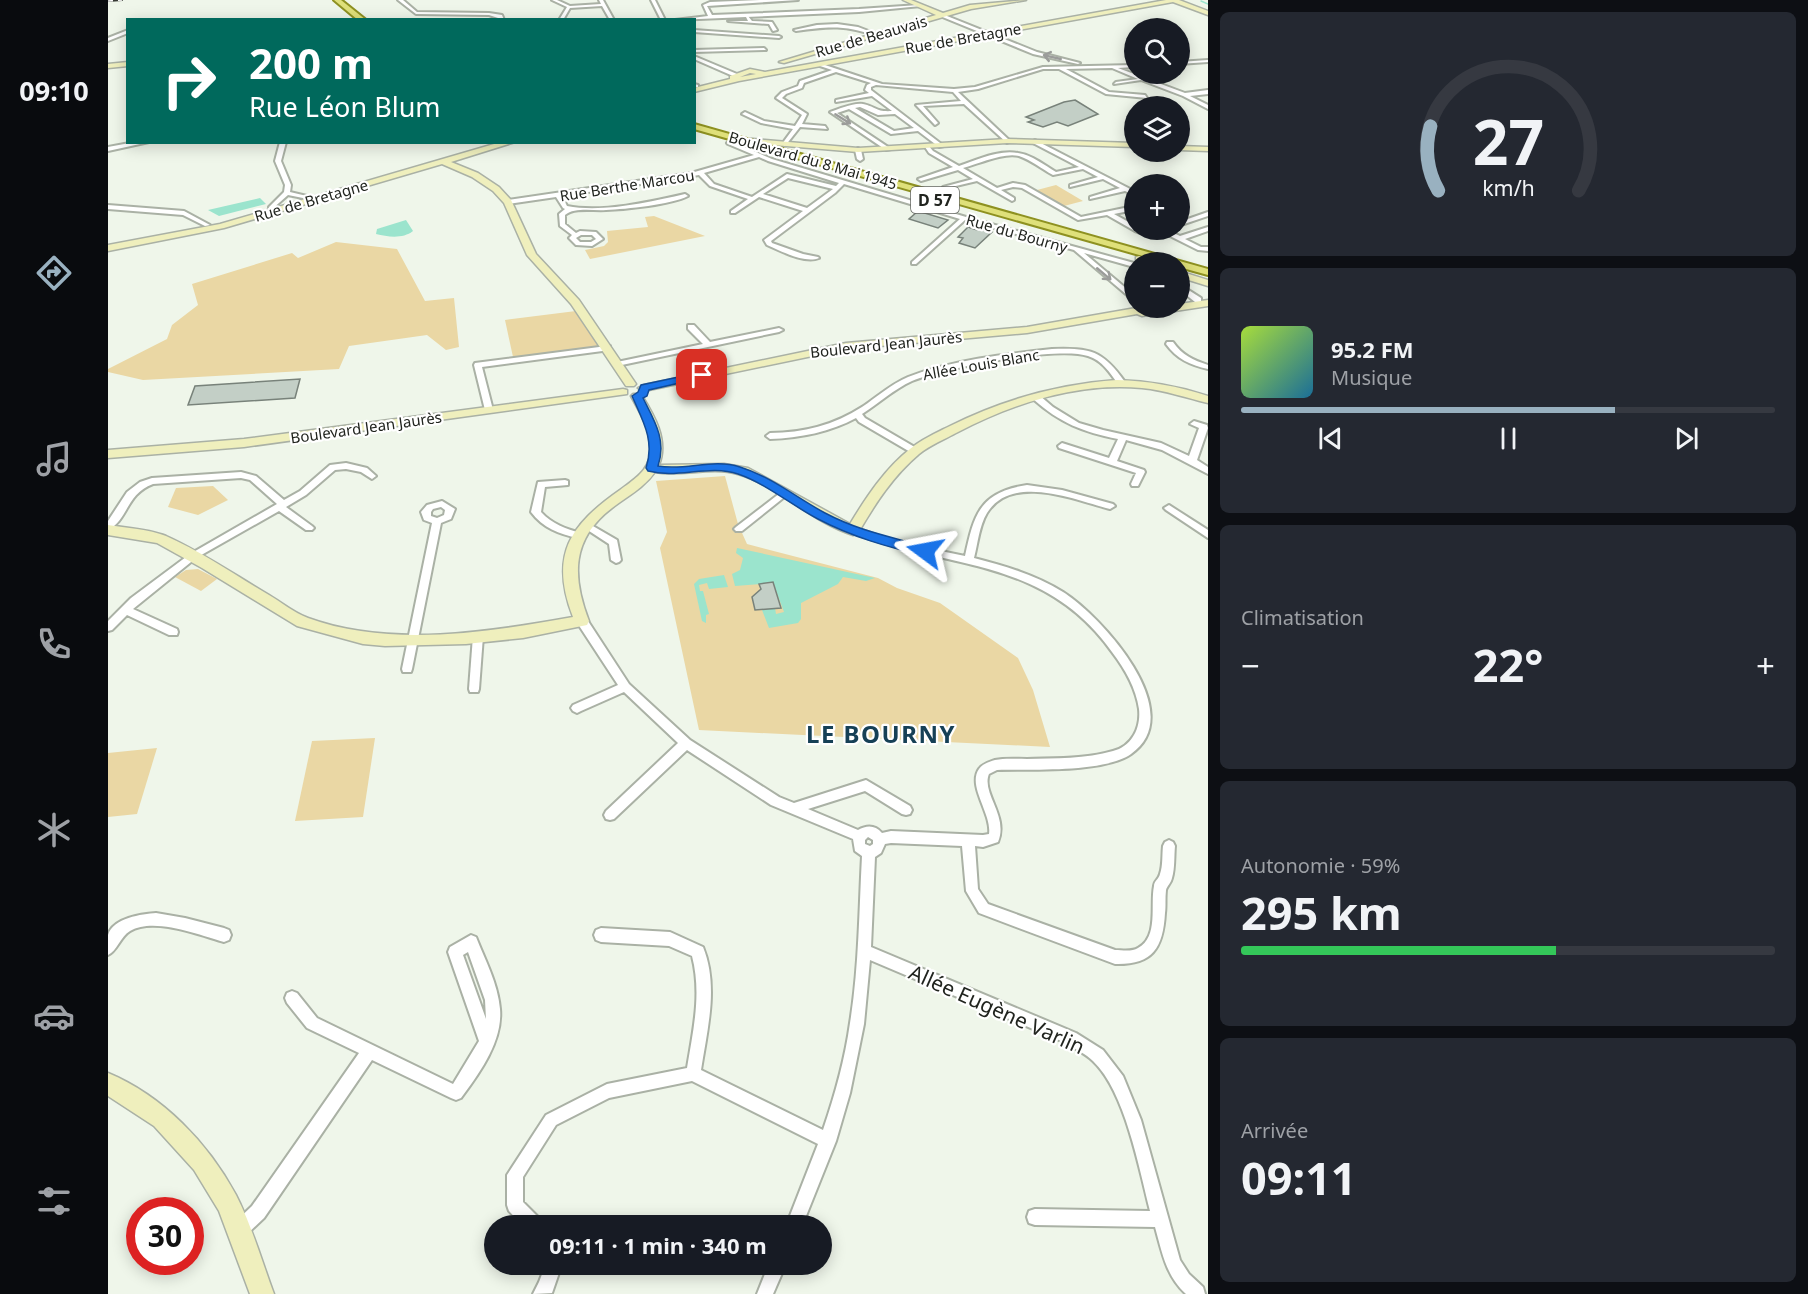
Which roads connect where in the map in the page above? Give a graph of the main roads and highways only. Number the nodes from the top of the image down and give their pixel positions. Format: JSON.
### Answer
{"nodes":[{"id":1,"x":337,"y":0,"type":"edge"},
{"id":2,"x":360,"y":18,"type":"edge"},
{"id":3,"x":696,"y":127,"type":"edge"},
{"id":4,"x":696,"y":133,"type":"edge"},
{"id":5,"x":1140,"y":252,"type":"edge"},
{"id":6,"x":1124,"y":257,"type":"edge"},
{"id":7,"x":1190,"y":272,"type":"edge"},
{"id":8,"x":1208,"y":277,"type":"edge"}],
"edges":[{"from":1,"to":2,"type":"main road"},
{"from":3,"to":5,"type":"main road","name":"Boulevard du 8 Mai 1945","number":"D 57"},
{"from":4,"to":6,"type":"main road","name":"Boulevard du 8 Mai 1945","number":"D 57"},
{"from":7,"to":8,"type":"main road"}]}
